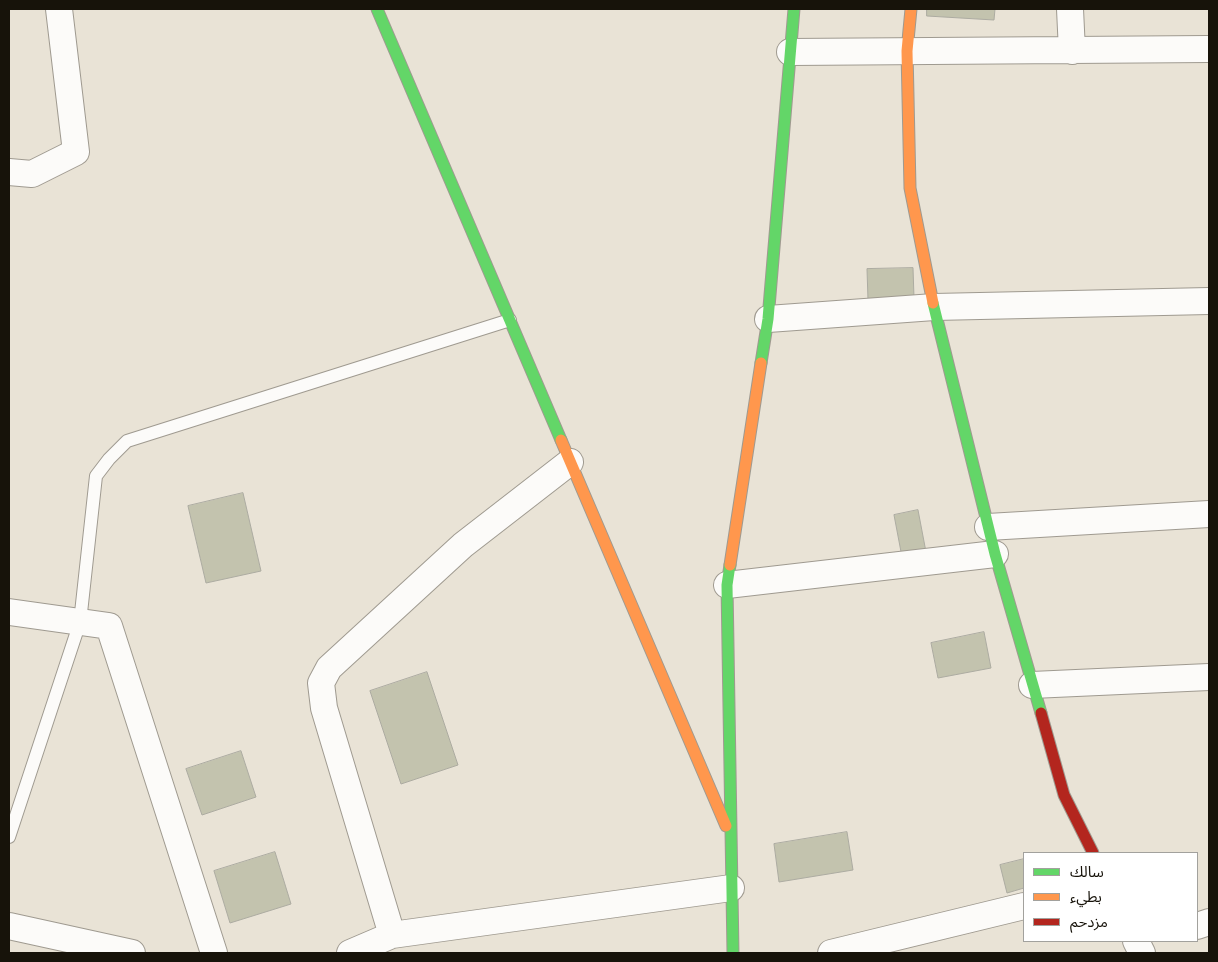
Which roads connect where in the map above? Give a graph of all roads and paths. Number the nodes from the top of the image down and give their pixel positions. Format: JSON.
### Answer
{"nodes":[{"id":1,"x":59,"y":9,"type":"edge"},
{"id":2,"x":377,"y":9,"type":"edge"},
{"id":3,"x":794,"y":9,"type":"edge"},
{"id":4,"x":911,"y":9,"type":"edge"},
{"id":5,"x":1070,"y":9,"type":"edge"},
{"id":6,"x":1209,"y":50,"type":"edge"},
{"id":7,"x":907,"y":51,"type":"junction"},
{"id":8,"x":1072,"y":51,"type":"junction"},
{"id":9,"x":790,"y":52,"type":"junction"},
{"id":10,"x":9,"y":172,"type":"edge"},
{"id":11,"x":1209,"y":301,"type":"edge"},
{"id":12,"x":934,"y":307,"type":"junction"},
{"id":13,"x":768,"y":319,"type":"junction"},
{"id":14,"x":510,"y":320,"type":"junction"},
{"id":15,"x":570,"y":462,"type":"junction"},
{"id":16,"x":1209,"y":514,"type":"edge"},
{"id":17,"x":988,"y":527,"type":"junction"},
{"id":18,"x":995,"y":554,"type":"junction"},
{"id":19,"x":728,"y":585,"type":"junction"},
{"id":20,"x":9,"y":612,"type":"edge"},
{"id":21,"x":80,"y":622,"type":"junction"},
{"id":22,"x":1209,"y":677,"type":"edge"},
{"id":23,"x":1032,"y":685,"type":"junction"},
{"id":24,"x":9,"y":837,"type":"edge"},
{"id":25,"x":731,"y":837,"type":"junction"},
{"id":26,"x":1092,"y":852,"type":"edge"},
{"id":27,"x":732,"y":888,"type":"junction"},
{"id":28,"x":1023,"y":906,"type":"edge"},
{"id":29,"x":9,"y":926,"type":"edge"},
{"id":30,"x":392,"y":934,"type":"junction"},
{"id":31,"x":132,"y":953,"type":"edge"},
{"id":32,"x":214,"y":953,"type":"edge"},
{"id":33,"x":350,"y":953,"type":"edge"},
{"id":34,"x":733,"y":953,"type":"edge"},
{"id":35,"x":831,"y":953,"type":"edge"}],
"edges":[{"from":1,"to":10,"type":"street"},
{"from":2,"to":14,"type":"street"},
{"from":3,"to":9,"type":"street"},
{"from":4,"to":7,"type":"street"},
{"from":5,"to":8,"type":"street"},
{"from":6,"to":8,"type":"street"},
{"from":7,"to":8,"type":"street"},
{"from":7,"to":9,"type":"street"},
{"from":7,"to":12,"type":"street"},
{"from":9,"to":13,"type":"street"},
{"from":11,"to":12,"type":"street"},
{"from":12,"to":13,"type":"street"},
{"from":12,"to":17,"type":"street"},
{"from":13,"to":19,"type":"street"},
{"from":14,"to":15,"type":"street"},
{"from":14,"to":21,"type":"lane"},
{"from":15,"to":25,"type":"street"},
{"from":15,"to":30,"type":"street"},
{"from":16,"to":17,"type":"street"},
{"from":17,"to":18,"type":"street"},
{"from":18,"to":19,"type":"street"},
{"from":18,"to":23,"type":"street"},
{"from":19,"to":25,"type":"street"},
{"from":20,"to":21,"type":"street"},
{"from":21,"to":24,"type":"lane"},
{"from":21,"to":32,"type":"street"},
{"from":22,"to":23,"type":"street"},
{"from":23,"to":26,"type":"street"},
{"from":25,"to":27,"type":"street"},
{"from":27,"to":30,"type":"street"},
{"from":27,"to":34,"type":"street"},
{"from":28,"to":35,"type":"street"},
{"from":29,"to":31,"type":"street"},
{"from":30,"to":33,"type":"street"}]}
